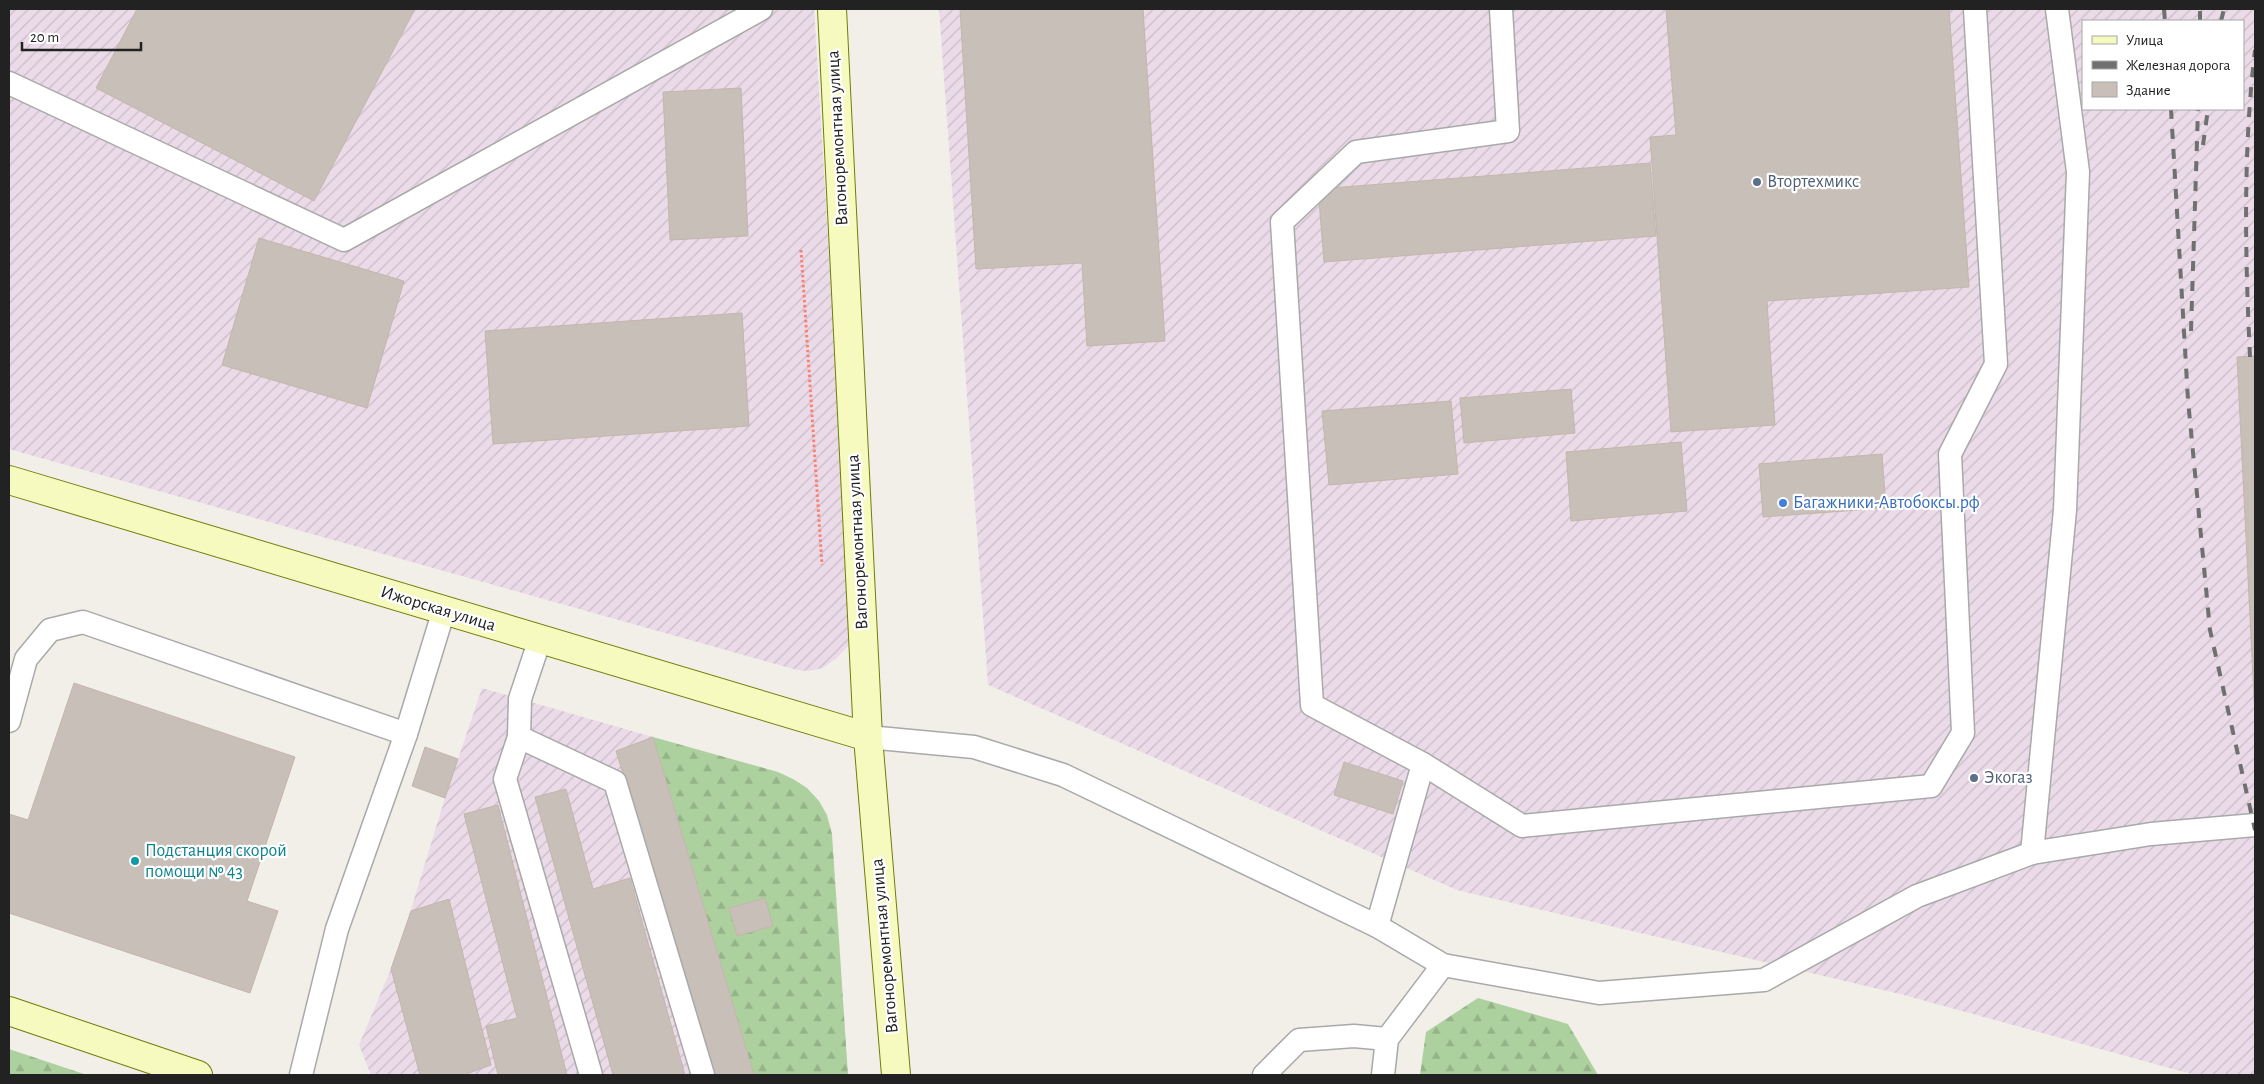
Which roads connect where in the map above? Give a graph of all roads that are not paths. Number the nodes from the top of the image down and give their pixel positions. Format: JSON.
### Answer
{"nodes":[{"id":1,"x":762,"y":9,"type":"edge"},
{"id":2,"x":832,"y":9,"type":"edge"},
{"id":3,"x":1500,"y":9,"type":"edge"},
{"id":4,"x":1975,"y":9,"type":"edge"},
{"id":5,"x":2057,"y":9,"type":"edge"},
{"id":6,"x":9,"y":82,"type":"edge"},
{"id":7,"x":9,"y":480,"type":"edge"},
{"id":8,"x":444,"y":610,"type":"junction"},
{"id":9,"x":540,"y":639,"type":"junction"},
{"id":10,"x":9,"y":721,"type":"edge"},
{"id":11,"x":406,"y":734,"type":"junction"},
{"id":12,"x":519,"y":737,"type":"junction"},
{"id":13,"x":868,"y":737,"type":"junction"},
{"id":14,"x":1423,"y":764,"type":"junction"},
{"id":15,"x":2255,"y":825,"type":"edge"},
{"id":16,"x":2032,"y":853,"type":"junction"},
{"id":17,"x":1377,"y":926,"type":"junction"},
{"id":18,"x":1443,"y":965,"type":"junction"},
{"id":19,"x":9,"y":1011,"type":"edge"},
{"id":20,"x":1387,"y":1039,"type":"junction"},
{"id":21,"x":198,"y":1075,"type":"edge"},
{"id":22,"x":301,"y":1075,"type":"edge"},
{"id":23,"x":591,"y":1075,"type":"edge"},
{"id":24,"x":703,"y":1075,"type":"edge"},
{"id":25,"x":896,"y":1075,"type":"edge"},
{"id":26,"x":1264,"y":1075,"type":"edge"},
{"id":27,"x":1383,"y":1075,"type":"edge"}],
"edges":[{"from":1,"to":6,"type":"lane"},
{"from":2,"to":13,"type":"street","name":"Вагоноремонтная улица"},
{"from":3,"to":14,"type":"lane"},
{"from":4,"to":14,"type":"lane"},
{"from":5,"to":16,"type":"lane"},
{"from":7,"to":8,"type":"street","name":"Ижорская улица"},
{"from":8,"to":9,"type":"street","name":"Ижорская улица"},
{"from":8,"to":11,"type":"lane"},
{"from":9,"to":12,"type":"lane"},
{"from":9,"to":13,"type":"street","name":"Ижорская улица"},
{"from":10,"to":11,"type":"lane"},
{"from":11,"to":22,"type":"lane"},
{"from":12,"to":23,"type":"lane"},
{"from":12,"to":24,"type":"lane"},
{"from":13,"to":17,"type":"lane"},
{"from":13,"to":25,"type":"street","name":"Вагоноремонтная улица"},
{"from":14,"to":17,"type":"lane"},
{"from":15,"to":16,"type":"lane"},
{"from":16,"to":18,"type":"lane"},
{"from":17,"to":18,"type":"lane"},
{"from":18,"to":20,"type":"lane"},
{"from":19,"to":21,"type":"street"},
{"from":20,"to":26,"type":"lane"},
{"from":20,"to":27,"type":"lane"}]}
